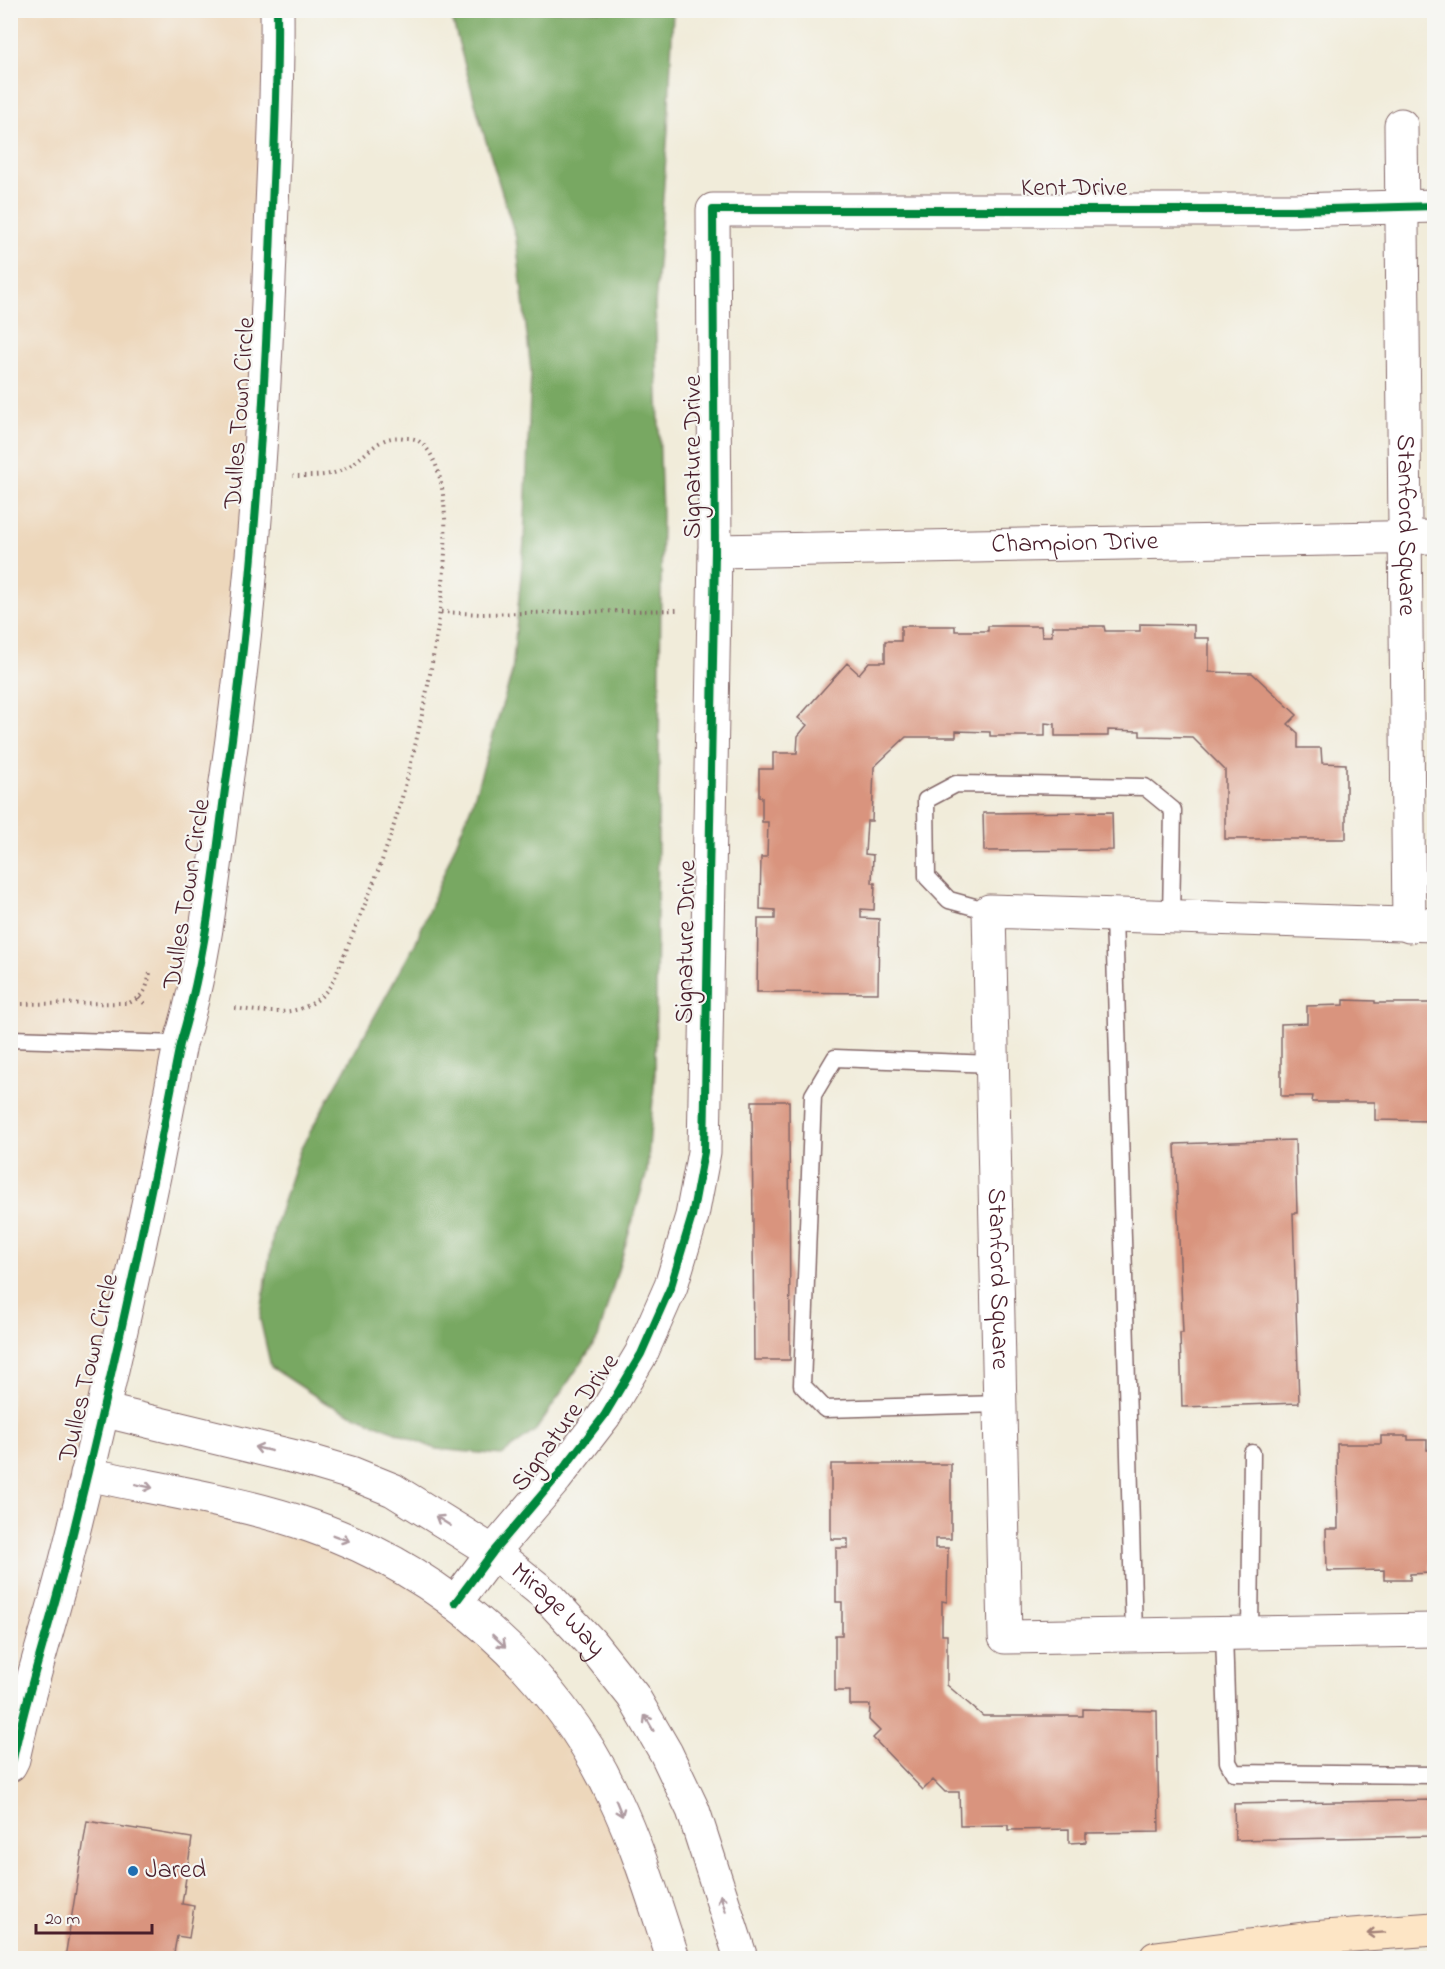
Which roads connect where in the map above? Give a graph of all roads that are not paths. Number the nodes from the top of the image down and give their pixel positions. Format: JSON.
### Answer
{"nodes":[{"id":1,"x":277,"y":10,"type":"edge"},
{"id":2,"x":1401,"y":125,"type":"dead end"},
{"id":3,"x":1434,"y":206,"type":"edge"},
{"id":4,"x":1402,"y":207,"type":"junction"},
{"id":5,"x":713,"y":210,"type":"joint"},
{"id":6,"x":1420,"y":537,"type":"edge"},
{"id":7,"x":715,"y":551,"type":"junction"},
{"id":8,"x":989,"y":911,"type":"junction"},
{"id":9,"x":1114,"y":915,"type":"junction"},
{"id":10,"x":1171,"y":917,"type":"junction"},
{"id":11,"x":1422,"y":926,"type":"edge"},
{"id":12,"x":10,"y":1039,"type":"edge"},
{"id":13,"x":180,"y":1044,"type":"junction"},
{"id":14,"x":993,"y":1064,"type":"junction"},
{"id":15,"x":1000,"y":1404,"type":"junction"},
{"id":16,"x":102,"y":1410,"type":"junction"},
{"id":17,"x":1252,"y":1453,"type":"dead end"},
{"id":18,"x":87,"y":1474,"type":"junction"},
{"id":19,"x":493,"y":1552,"type":"junction"},
{"id":20,"x":455,"y":1603,"type":"junction"},
{"id":21,"x":1434,"y":1630,"type":"edge"},
{"id":22,"x":1237,"y":1633,"type":"junction"},
{"id":23,"x":1134,"y":1635,"type":"junction"},
{"id":24,"x":10,"y":1765,"type":"edge"},
{"id":25,"x":1434,"y":1775,"type":"edge"},
{"id":26,"x":1434,"y":1929,"type":"edge"},
{"id":27,"x":673,"y":1959,"type":"edge"},
{"id":28,"x":741,"y":1959,"type":"edge"},
{"id":29,"x":1156,"y":1959,"type":"edge"}],
"edges":[{"from":1,"to":13,"type":"street","name":"Dulles Town Circle"},
{"from":2,"to":4,"type":"street","name":"Stanford Square"},
{"from":3,"to":4,"type":"street","name":"Kent Drive"},
{"from":4,"to":5,"type":"street","name":"Kent Drive"},
{"from":4,"to":6,"type":"street","name":"Stanford Square"},
{"from":5,"to":7,"type":"street","name":"Signature Drive"},
{"from":6,"to":7,"type":"street","name":"Champion Drive"},
{"from":6,"to":11,"type":"street","name":"Stanford Square"},
{"from":7,"to":19,"type":"street","name":"Signature Drive"},
{"from":8,"to":9,"type":"street","name":"Stanford Square"},
{"from":8,"to":10,"type":"lane"},
{"from":8,"to":14,"type":"street","name":"Stanford Square"},
{"from":9,"to":10,"type":"street","name":"Stanford Square"},
{"from":9,"to":23,"type":"lane"},
{"from":10,"to":11,"type":"street","name":"Stanford Square"},
{"from":12,"to":13,"type":"lane"},
{"from":13,"to":16,"type":"street","name":"Dulles Town Circle"},
{"from":14,"to":15,"type":"street","name":"Stanford Square"},
{"from":14,"to":15,"type":"lane"},
{"from":15,"to":23,"type":"street","name":"Stanford Square"},
{"from":16,"to":18,"type":"street","name":"Dulles Town Circle"},
{"from":19,"to":16,"type":"street","name":"Mirage Way","one_way":true},
{"from":17,"to":22,"type":"lane"},
{"from":18,"to":20,"type":"street","one_way":true},
{"from":18,"to":24,"type":"street","name":"Dulles Town Circle"},
{"from":19,"to":20,"type":"street","name":"Signature Drive"},
{"from":28,"to":19,"type":"street","name":"Mirage Way","one_way":true},
{"from":20,"to":27,"type":"street","one_way":true},
{"from":21,"to":22,"type":"street","name":"Stanford Square"},
{"from":22,"to":23,"type":"street","name":"Stanford Square"},
{"from":22,"to":25,"type":"lane"},
{"from":26,"to":29,"type":"main road","one_way":true}]}
